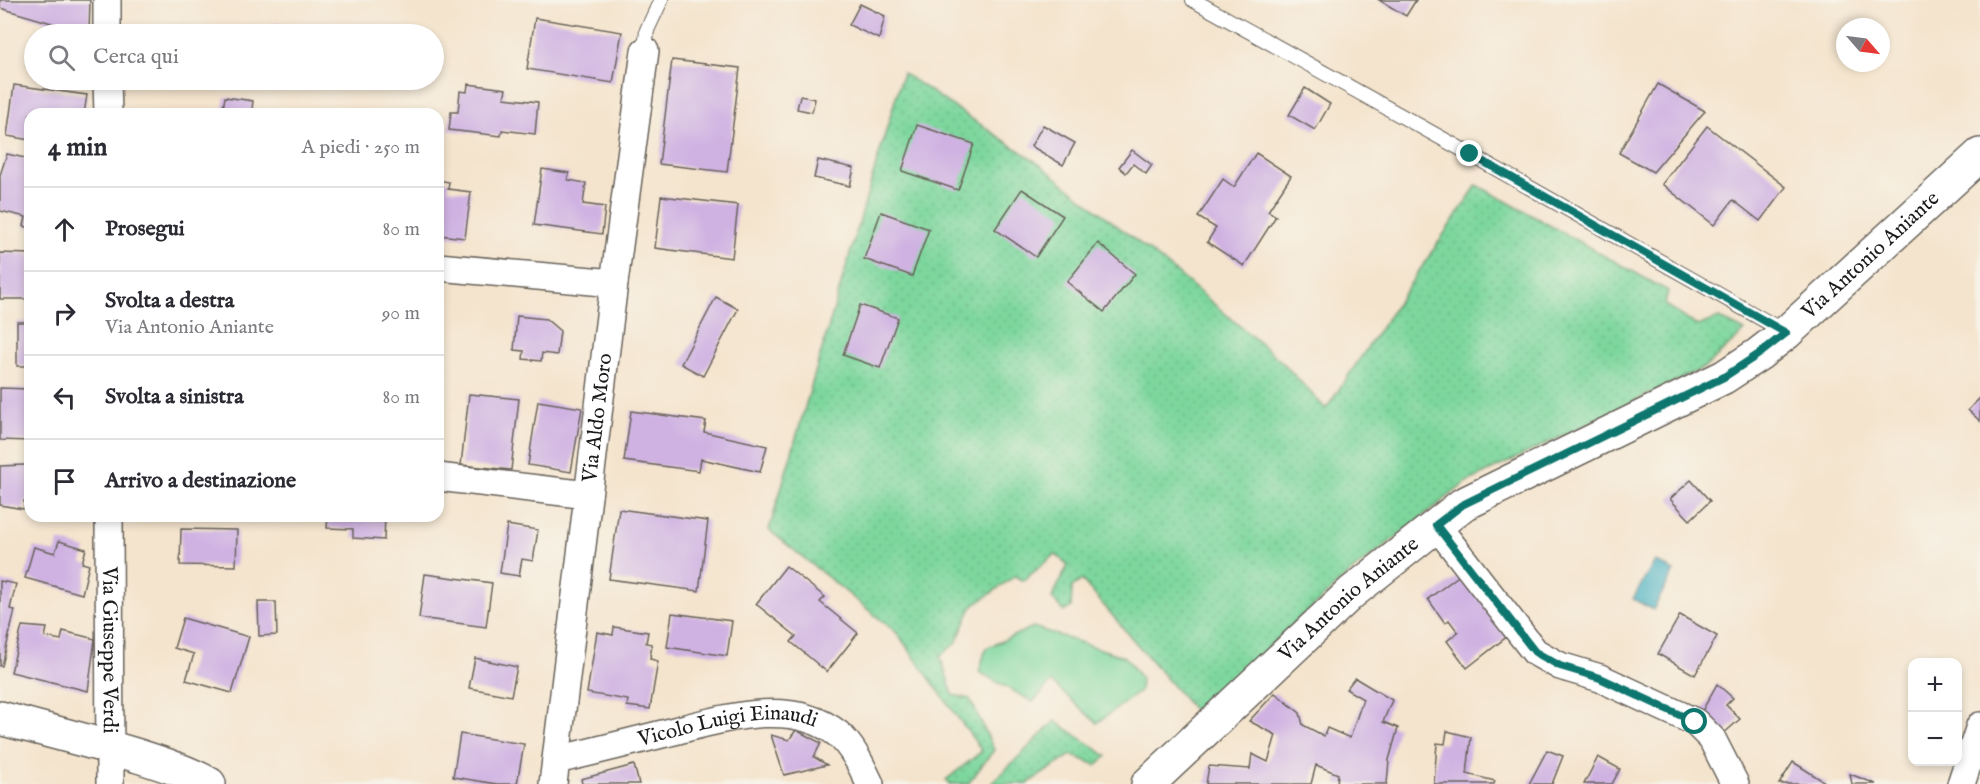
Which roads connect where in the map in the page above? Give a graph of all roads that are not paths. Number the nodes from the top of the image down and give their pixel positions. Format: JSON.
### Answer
{"nodes":[{"id":1,"x":107,"y":0,"type":"edge"},
{"id":2,"x":661,"y":0,"type":"edge"},
{"id":3,"x":1193,"y":0,"type":"edge"},
{"id":4,"x":107,"y":24,"type":"edge"},
{"id":5,"x":645,"y":51,"type":"joint"},
{"id":6,"x":107,"y":90,"type":"edge"},
{"id":7,"x":108,"y":108,"type":"edge"},
{"id":8,"x":1980,"y":155,"type":"edge"},
{"id":9,"x":444,"y":268,"type":"edge"},
{"id":10,"x":614,"y":283,"type":"junction"},
{"id":11,"x":1786,"y":333,"type":"junction"},
{"id":12,"x":444,"y":478,"type":"edge"},
{"id":13,"x":588,"y":495,"type":"junction"},
{"id":14,"x":109,"y":522,"type":"edge"},
{"id":15,"x":1436,"y":525,"type":"junction"},
{"id":16,"x":0,"y":718,"type":"edge"},
{"id":17,"x":1980,"y":726,"type":"edge"},
{"id":18,"x":110,"y":748,"type":"junction"},
{"id":19,"x":554,"y":772,"type":"edge"},
{"id":20,"x":110,"y":784,"type":"edge"},
{"id":21,"x":209,"y":784,"type":"edge"},
{"id":22,"x":870,"y":784,"type":"edge"},
{"id":23,"x":1148,"y":784,"type":"edge"},
{"id":24,"x":1736,"y":784,"type":"edge"},
{"id":25,"x":1961,"y":784,"type":"edge"}],
"edges":[{"from":1,"to":4,"type":"street"},
{"from":2,"to":5,"type":"lane"},
{"from":3,"to":11,"type":"lane"},
{"from":5,"to":10,"type":"street","name":"Via Aldo Moro"},
{"from":6,"to":7,"type":"street"},
{"from":8,"to":11,"type":"street","name":"Via Antonio Aniante"},
{"from":9,"to":10,"type":"street"},
{"from":10,"to":13,"type":"street","name":"Via Aldo Moro"},
{"from":11,"to":15,"type":"street","name":"Via Antonio Aniante"},
{"from":12,"to":13,"type":"street"},
{"from":13,"to":19,"type":"street","name":"Via Aldo Moro"},
{"from":14,"to":18,"type":"street","name":"Via Giuseppe Verdi"},
{"from":15,"to":23,"type":"street","name":"Via Antonio Aniante"},
{"from":15,"to":24,"type":"street"},
{"from":16,"to":18,"type":"street"},
{"from":17,"to":25,"type":"street"},
{"from":18,"to":20,"type":"street","name":"Via Giuseppe Verdi"},
{"from":18,"to":21,"type":"street"},
{"from":19,"to":22,"type":"street","name":"Vicolo Luigi Einaudi"}]}
